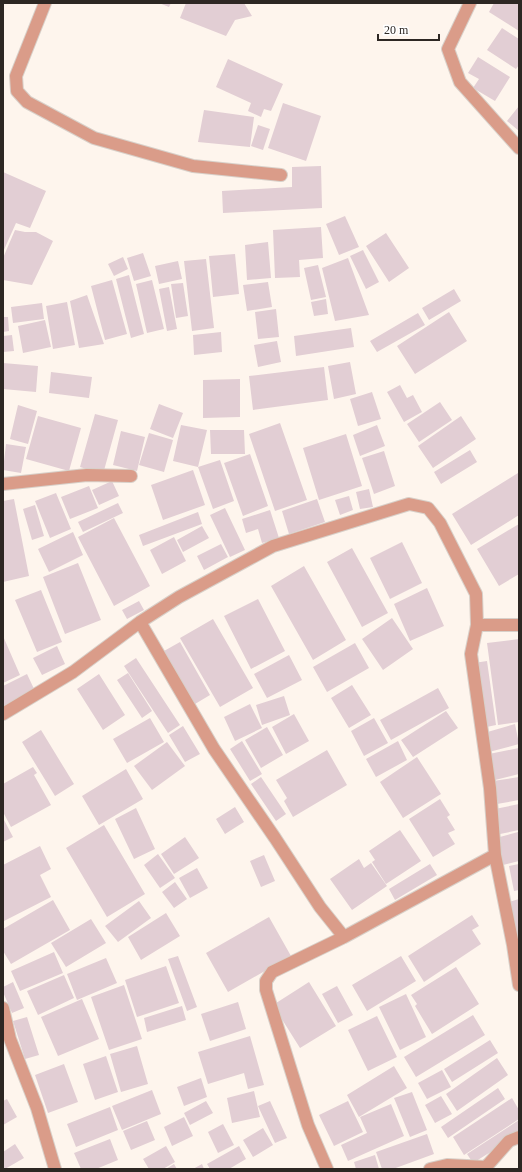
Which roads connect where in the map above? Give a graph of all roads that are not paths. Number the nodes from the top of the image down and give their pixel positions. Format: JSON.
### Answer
{"nodes":[{"id":1,"x":46,"y":3,"type":"edge"},
{"id":2,"x":470,"y":3,"type":"edge"},
{"id":3,"x":519,"y":148,"type":"edge"},
{"id":4,"x":281,"y":175,"type":"dead end"},
{"id":5,"x":131,"y":476,"type":"dead end"},
{"id":6,"x":3,"y":484,"type":"edge"},
{"id":7,"x":140,"y":622,"type":"junction"},
{"id":8,"x":477,"y":625,"type":"junction"},
{"id":9,"x":519,"y":625,"type":"edge"},
{"id":10,"x":3,"y":714,"type":"edge"},
{"id":11,"x":495,"y":855,"type":"junction"},
{"id":12,"x":344,"y":937,"type":"junction"},
{"id":13,"x":519,"y":985,"type":"edge"},
{"id":14,"x":3,"y":1008,"type":"edge"},
{"id":15,"x":519,"y":1137,"type":"edge"},
{"id":16,"x":486,"y":1168,"type":"edge"},
{"id":17,"x":55,"y":1169,"type":"edge"},
{"id":18,"x":327,"y":1169,"type":"edge"},
{"id":19,"x":430,"y":1169,"type":"edge"}],
"edges":[{"from":1,"to":4,"type":"street"},
{"from":2,"to":3,"type":"street"},
{"from":5,"to":6,"type":"street"},
{"from":7,"to":8,"type":"street"},
{"from":7,"to":10,"type":"street"},
{"from":7,"to":12,"type":"street"},
{"from":8,"to":9,"type":"street"},
{"from":8,"to":11,"type":"street"},
{"from":11,"to":12,"type":"street"},
{"from":11,"to":13,"type":"street"},
{"from":12,"to":18,"type":"street"},
{"from":14,"to":17,"type":"street"},
{"from":15,"to":16,"type":"street"},
{"from":16,"to":19,"type":"street"}]}
